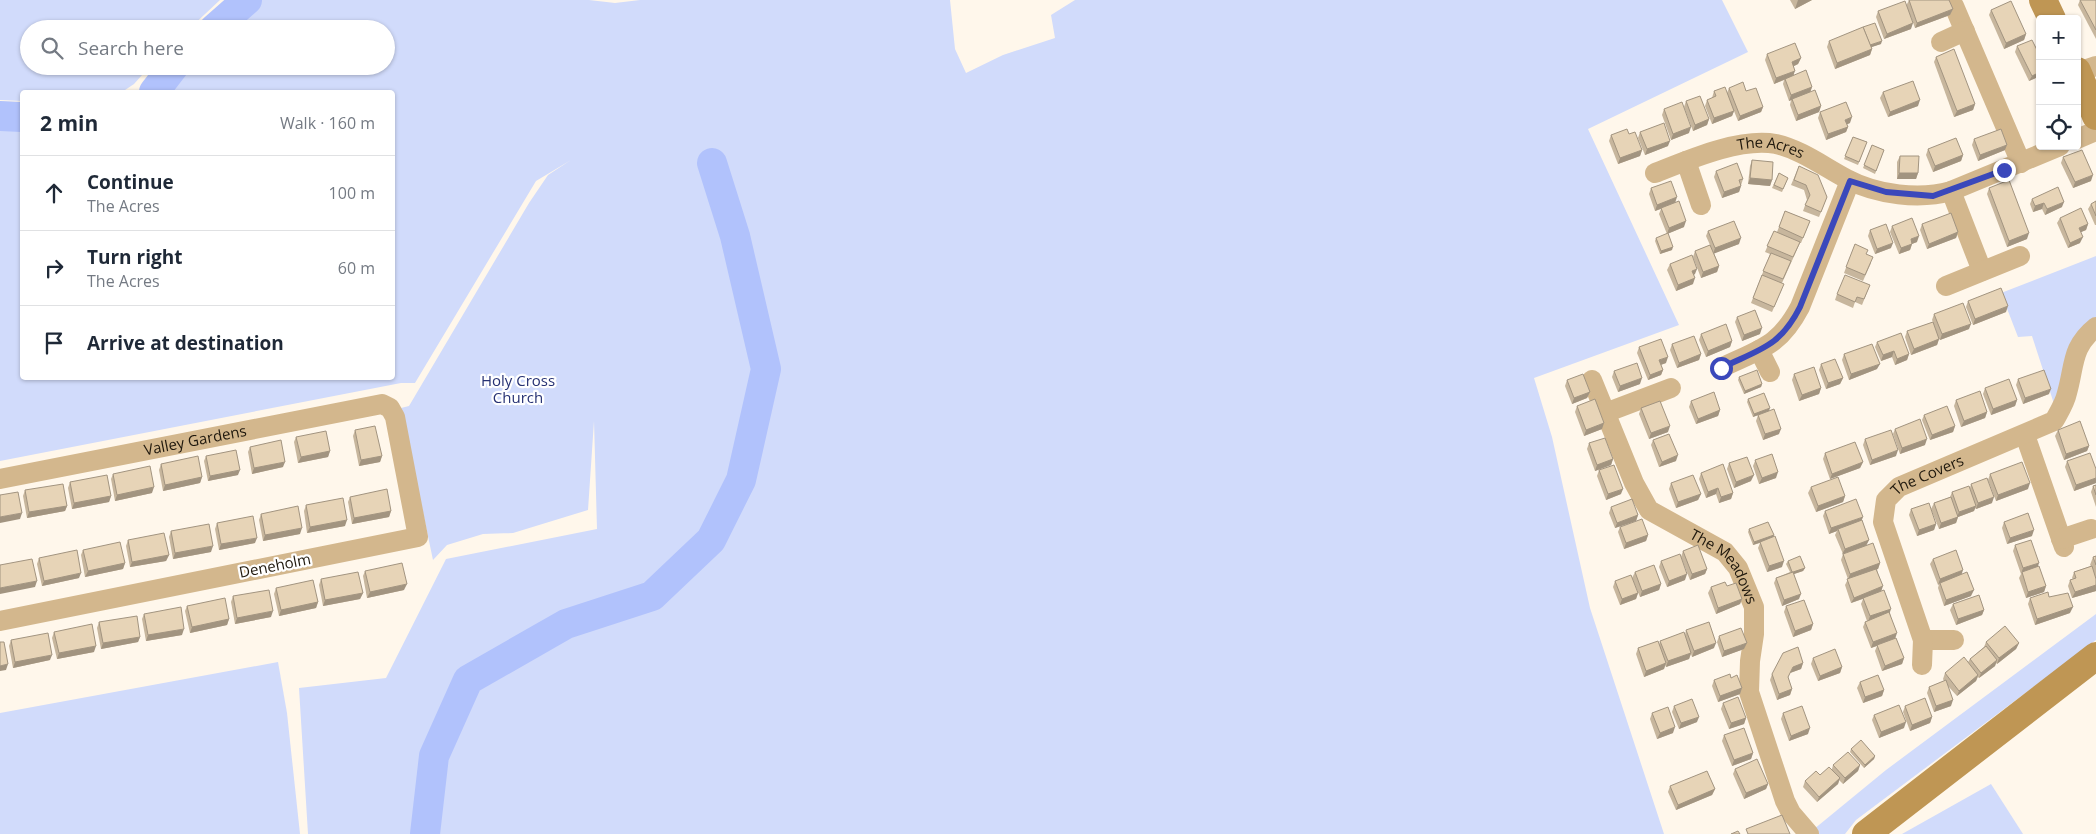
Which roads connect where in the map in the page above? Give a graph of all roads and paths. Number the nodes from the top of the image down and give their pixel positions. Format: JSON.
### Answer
{"nodes":[{"id":1,"x":2043,"y":0,"type":"edge"},
{"id":2,"x":1954,"y":6,"type":"edge"},
{"id":3,"x":2050,"y":15,"type":"edge"},
{"id":4,"x":1965,"y":31,"type":"junction"},
{"id":5,"x":1941,"y":42,"type":"dead end"},
{"id":6,"x":2084,"y":70,"type":"edge"},
{"id":7,"x":2096,"y":116,"type":"edge"},
{"id":8,"x":2096,"y":131,"type":"edge"},
{"id":9,"x":2081,"y":137,"type":"edge"},
{"id":10,"x":2051,"y":150,"type":"edge"},
{"id":11,"x":1686,"y":161,"type":"junction"},
{"id":12,"x":2021,"y":163,"type":"junction"},
{"id":13,"x":1655,"y":173,"type":"dead end"},
{"id":14,"x":1850,"y":181,"type":"junction"},
{"id":15,"x":1951,"y":191,"type":"junction"},
{"id":16,"x":1702,"y":205,"type":"dead end"},
{"id":17,"x":2020,"y":256,"type":"dead end"},
{"id":18,"x":1982,"y":271,"type":"junction"},
{"id":19,"x":1946,"y":286,"type":"dead end"},
{"id":20,"x":2096,"y":327,"type":"edge"},
{"id":21,"x":1758,"y":350,"type":"junction"},
{"id":22,"x":1721,"y":368,"type":"dead end"},
{"id":23,"x":1770,"y":372,"type":"dead end"},
{"id":24,"x":1592,"y":380,"type":"dead end"},
{"id":25,"x":1671,"y":388,"type":"dead end"},
{"id":26,"x":390,"y":408,"type":"joint"},
{"id":27,"x":1605,"y":413,"type":"junction"},
{"id":28,"x":2025,"y":435,"type":"junction"},
{"id":29,"x":0,"y":479,"type":"edge"},
{"id":30,"x":2090,"y":529,"type":"dead end"},
{"id":31,"x":0,"y":621,"type":"edge"},
{"id":32,"x":1923,"y":640,"type":"junction"},
{"id":33,"x":1954,"y":640,"type":"dead end"},
{"id":34,"x":2096,"y":656,"type":"edge"},
{"id":35,"x":1922,"y":665,"type":"dead end"},
{"id":36,"x":1809,"y":834,"type":"edge"},
{"id":37,"x":1866,"y":834,"type":"edge"}],
"edges":[{"from":1,"to":3,"type":"street"},
{"from":2,"to":4,"type":"street"},
{"from":4,"to":5,"type":"street"},
{"from":4,"to":12,"type":"street"},
{"from":6,"to":7,"type":"street"},
{"from":8,"to":9,"type":"street"},
{"from":10,"to":12,"type":"street","name":"The Acres"},
{"from":11,"to":13,"type":"street","name":"The Acres"},
{"from":11,"to":14,"type":"street","name":"The Acres"},
{"from":11,"to":16,"type":"street"},
{"from":12,"to":15,"type":"street","name":"The Acres"},
{"from":14,"to":15,"type":"street","name":"The Acres"},
{"from":14,"to":21,"type":"street"},
{"from":15,"to":18,"type":"street"},
{"from":17,"to":18,"type":"street"},
{"from":18,"to":19,"type":"street"},
{"from":20,"to":28,"type":"street","name":"The Covers"},
{"from":21,"to":22,"type":"street"},
{"from":21,"to":23,"type":"street"},
{"from":24,"to":27,"type":"street","name":"The Meadows"},
{"from":25,"to":27,"type":"street"},
{"from":26,"to":29,"type":"street","name":"Valley Gardens"},
{"from":26,"to":31,"type":"street","name":"Deneholm"},
{"from":27,"to":36,"type":"street","name":"The Meadows"},
{"from":28,"to":30,"type":"street"},
{"from":28,"to":32,"type":"street","name":"The Covers"},
{"from":32,"to":33,"type":"street"},
{"from":32,"to":35,"type":"street","name":"The Covers"},
{"from":34,"to":37,"type":"street"}]}
